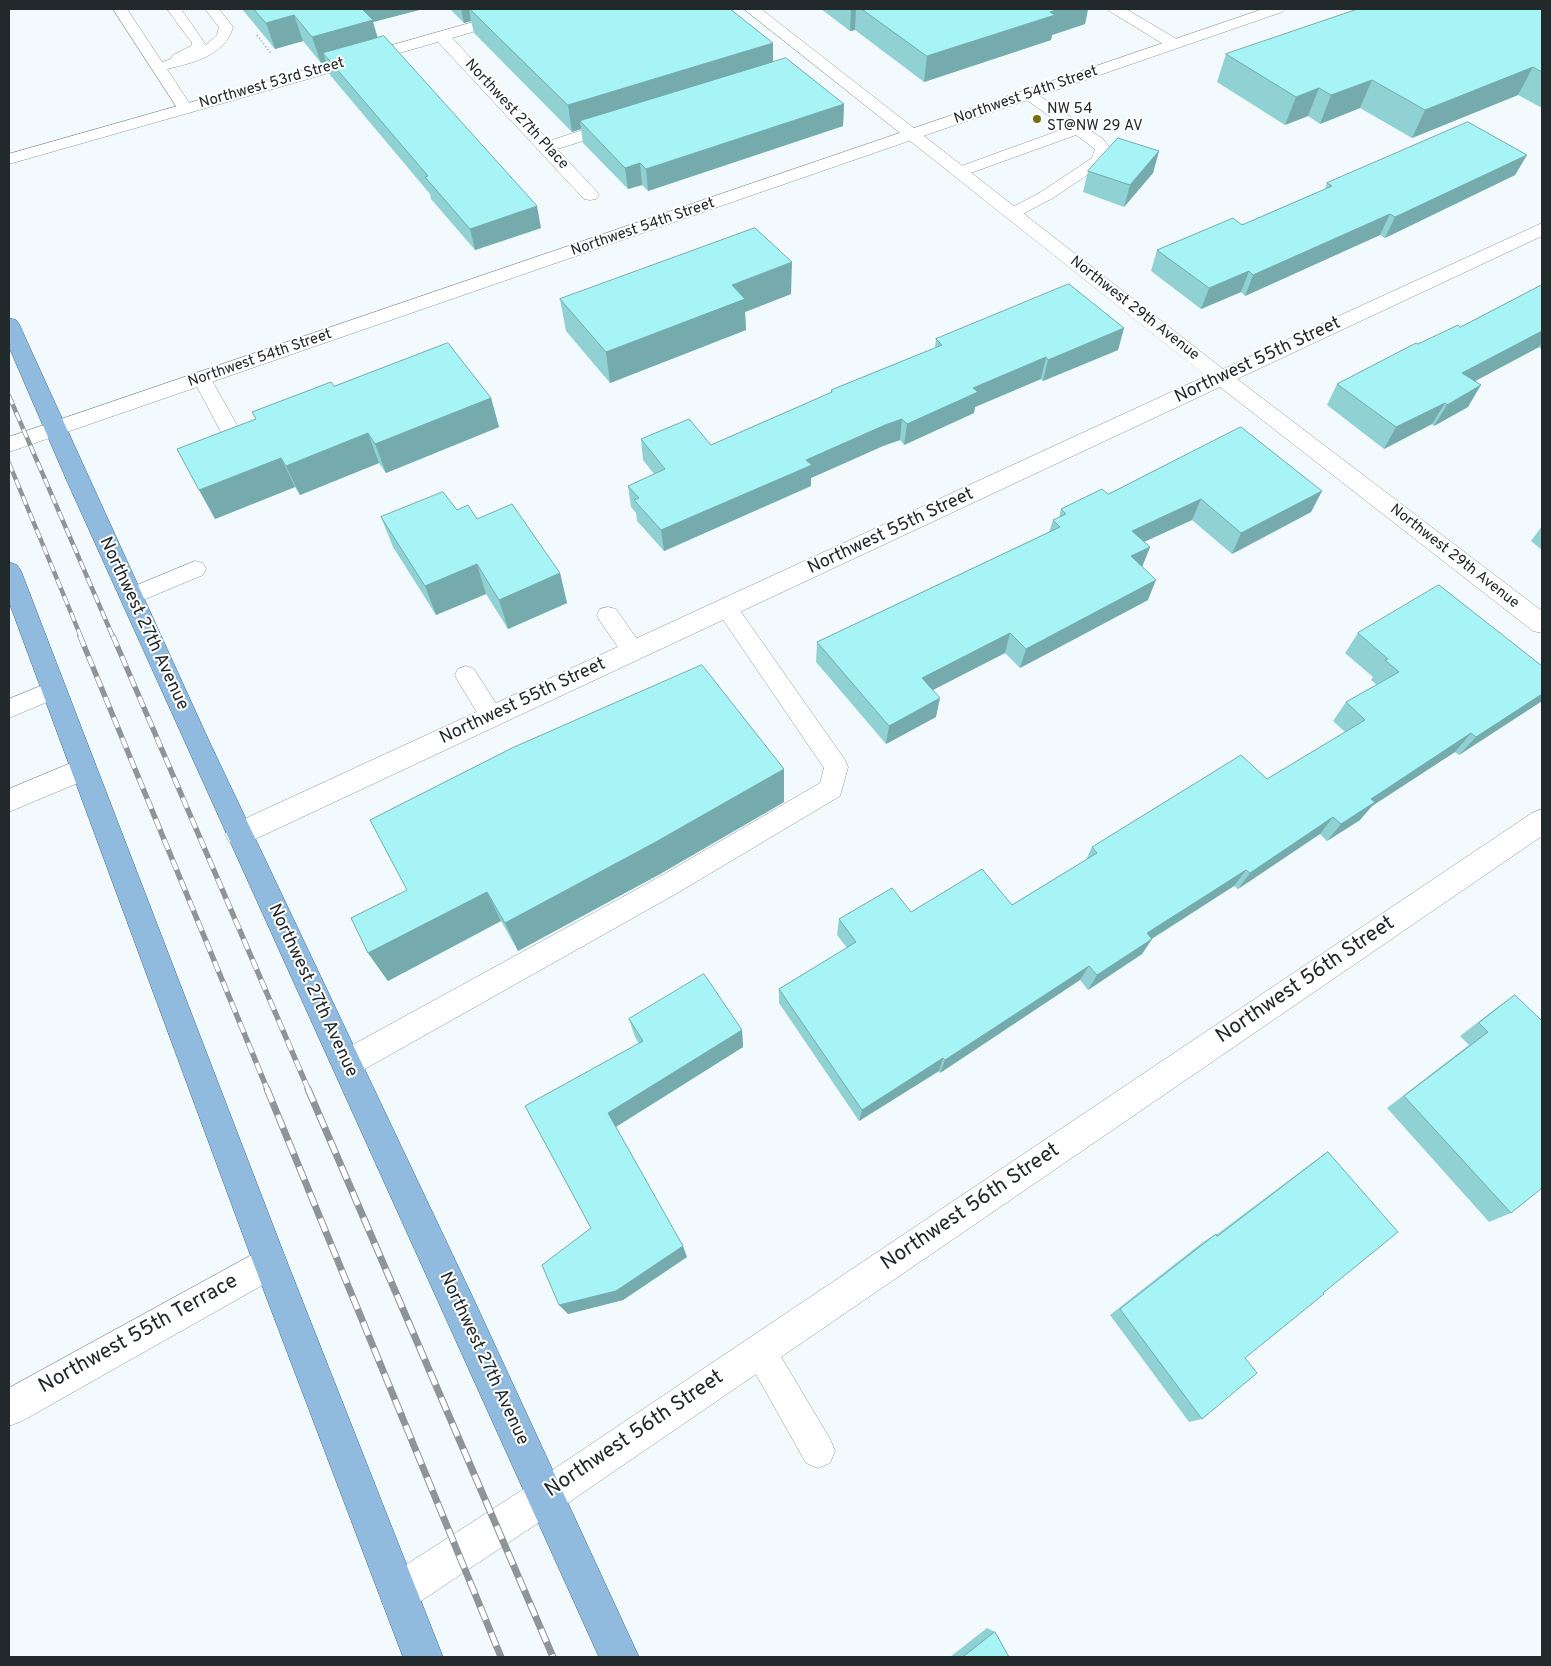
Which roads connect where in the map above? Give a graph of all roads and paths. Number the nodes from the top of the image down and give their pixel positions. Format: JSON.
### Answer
{"nodes":[{"id":1,"x":120,"y":9,"type":"edge"},
{"id":2,"x":174,"y":9,"type":"edge"},
{"id":3,"x":212,"y":9,"type":"edge"},
{"id":4,"x":535,"y":9,"type":"edge"},
{"id":5,"x":752,"y":9,"type":"edge"},
{"id":6,"x":1116,"y":9,"type":"edge"},
{"id":7,"x":1277,"y":9,"type":"edge"},
{"id":8,"x":254,"y":32,"type":"dead end"},
{"id":9,"x":442,"y":35,"type":"junction"},
{"id":10,"x":1174,"y":44,"type":"junction"},
{"id":11,"x":821,"y":62,"type":"junction"},
{"id":12,"x":158,"y":67,"type":"junction"},
{"id":13,"x":802,"y":68,"type":"edge"},
{"id":14,"x":290,"y":78,"type":"junction"},
{"id":15,"x":1029,"y":95,"type":"junction"},
{"id":16,"x":185,"y":109,"type":"junction"},
{"id":17,"x":632,"y":120,"type":"edge"},
{"id":18,"x":1078,"y":129,"type":"junction"},
{"id":19,"x":912,"y":135,"type":"junction"},
{"id":20,"x":546,"y":147,"type":"junction"},
{"id":21,"x":9,"y":159,"type":"edge"},
{"id":22,"x":959,"y":172,"type":"junction"},
{"id":23,"x":590,"y":195,"type":"dead end"},
{"id":24,"x":1013,"y":214,"type":"junction"},
{"id":25,"x":1542,"y":229,"type":"edge"},
{"id":26,"x":9,"y":324,"type":"edge"},
{"id":27,"x":1222,"y":378,"type":"junction"},
{"id":28,"x":202,"y":379,"type":"junction"},
{"id":29,"x":54,"y":430,"type":"junction"},
{"id":30,"x":232,"y":434,"type":"edge"},
{"id":31,"x":9,"y":445,"type":"edge"},
{"id":32,"x":195,"y":569,"type":"dead end"},
{"id":33,"x":9,"y":571,"type":"edge"},
{"id":34,"x":130,"y":597,"type":"junction"},
{"id":35,"x":726,"y":608,"type":"junction"},
{"id":36,"x":608,"y":615,"type":"dead end"},
{"id":37,"x":1542,"y":624,"type":"edge"},
{"id":38,"x":633,"y":651,"type":"junction"},
{"id":39,"x":466,"y":675,"type":"dead end"},
{"id":40,"x":53,"y":690,"type":"junction"},
{"id":41,"x":9,"y":709,"type":"edge"},
{"id":42,"x":492,"y":717,"type":"junction"},
{"id":43,"x":83,"y":769,"type":"junction"},
{"id":44,"x":9,"y":801,"type":"edge"},
{"id":45,"x":1542,"y":821,"type":"edge"},
{"id":46,"x":240,"y":834,"type":"junction"},
{"id":47,"x":346,"y":1064,"type":"junction"},
{"id":48,"x":270,"y":1262,"type":"junction"},
{"id":49,"x":760,"y":1351,"type":"junction"},
{"id":50,"x":9,"y":1408,"type":"edge"},
{"id":51,"x":818,"y":1450,"type":"dead end"},
{"id":52,"x":546,"y":1496,"type":"junction"},
{"id":53,"x":398,"y":1593,"type":"junction"},
{"id":54,"x":423,"y":1657,"type":"edge"},
{"id":55,"x":619,"y":1657,"type":"edge"}],
"edges":[{"from":1,"to":12,"type":"lane"},
{"from":2,"to":12,"type":"lane"},
{"from":3,"to":12,"type":"lane"},
{"from":4,"to":9,"type":"street","name":"Northwest 53rd Street"},
{"from":5,"to":11,"type":"street","name":"Northwest 29th Avenue"},
{"from":6,"to":10,"type":"street"},
{"from":7,"to":10,"type":"street","name":"Northwest 54th Street"},
{"from":8,"to":14,"type":"path"},
{"from":9,"to":14,"type":"street","name":"Northwest 53rd Street"},
{"from":9,"to":20,"type":"street","name":"Northwest 27th Place"},
{"from":10,"to":15,"type":"street","name":"Northwest 54th Street"},
{"from":11,"to":13,"type":"street"},
{"from":11,"to":19,"type":"street","name":"Northwest 29th Avenue"},
{"from":12,"to":16,"type":"lane"},
{"from":14,"to":16,"type":"street","name":"Northwest 53rd Street"},
{"from":15,"to":18,"type":"lane"},
{"from":15,"to":19,"type":"street","name":"Northwest 54th Street"},
{"from":16,"to":21,"type":"street","name":"Northwest 53rd Street"},
{"from":17,"to":20,"type":"street"},
{"from":18,"to":22,"type":"lane"},
{"from":18,"to":24,"type":"lane"},
{"from":19,"to":22,"type":"street","name":"Northwest 29th Avenue"},
{"from":19,"to":28,"type":"street","name":"Northwest 54th Street"},
{"from":20,"to":23,"type":"street","name":"Northwest 27th Place"},
{"from":22,"to":24,"type":"street","name":"Northwest 29th Avenue"},
{"from":24,"to":27,"type":"street","name":"Northwest 29th Avenue"},
{"from":25,"to":27,"type":"street","name":"Northwest 55th Street"},
{"from":26,"to":29,"type":"main road","name":"Northwest 27th Avenue"},
{"from":27,"to":35,"type":"street","name":"Northwest 55th Street"},
{"from":27,"to":37,"type":"street","name":"Northwest 29th Avenue"},
{"from":28,"to":29,"type":"street","name":"Northwest 54th Street"},
{"from":28,"to":30,"type":"lane"},
{"from":29,"to":31,"type":"street","name":"Northwest 54th Street"},
{"from":29,"to":34,"type":"main road","name":"Northwest 27th Avenue"},
{"from":32,"to":34,"type":"lane"},
{"from":33,"to":40,"type":"main road"},
{"from":34,"to":46,"type":"main road","name":"Northwest 27th Avenue"},
{"from":35,"to":38,"type":"street","name":"Northwest 55th Street"},
{"from":35,"to":47,"type":"lane"},
{"from":36,"to":38,"type":"lane"},
{"from":38,"to":42,"type":"street","name":"Northwest 55th Street"},
{"from":39,"to":42,"type":"lane"},
{"from":40,"to":41,"type":"lane"},
{"from":40,"to":43,"type":"main road"},
{"from":42,"to":46,"type":"street","name":"Northwest 55th Street"},
{"from":43,"to":44,"type":"street"},
{"from":43,"to":48,"type":"main road"},
{"from":45,"to":49,"type":"street","name":"Northwest 56th Street"},
{"from":46,"to":47,"type":"main road","name":"Northwest 27th Avenue"},
{"from":47,"to":52,"type":"main road","name":"Northwest 27th Avenue"},
{"from":48,"to":50,"type":"street","name":"Northwest 55th Terrace"},
{"from":48,"to":53,"type":"main road"},
{"from":49,"to":51,"type":"lane"},
{"from":49,"to":52,"type":"street","name":"Northwest 56th Street"},
{"from":52,"to":53,"type":"street","name":"Northwest 56th Street"},
{"from":52,"to":55,"type":"main road","name":"Northwest 27th Avenue"},
{"from":53,"to":54,"type":"main road"}]}
